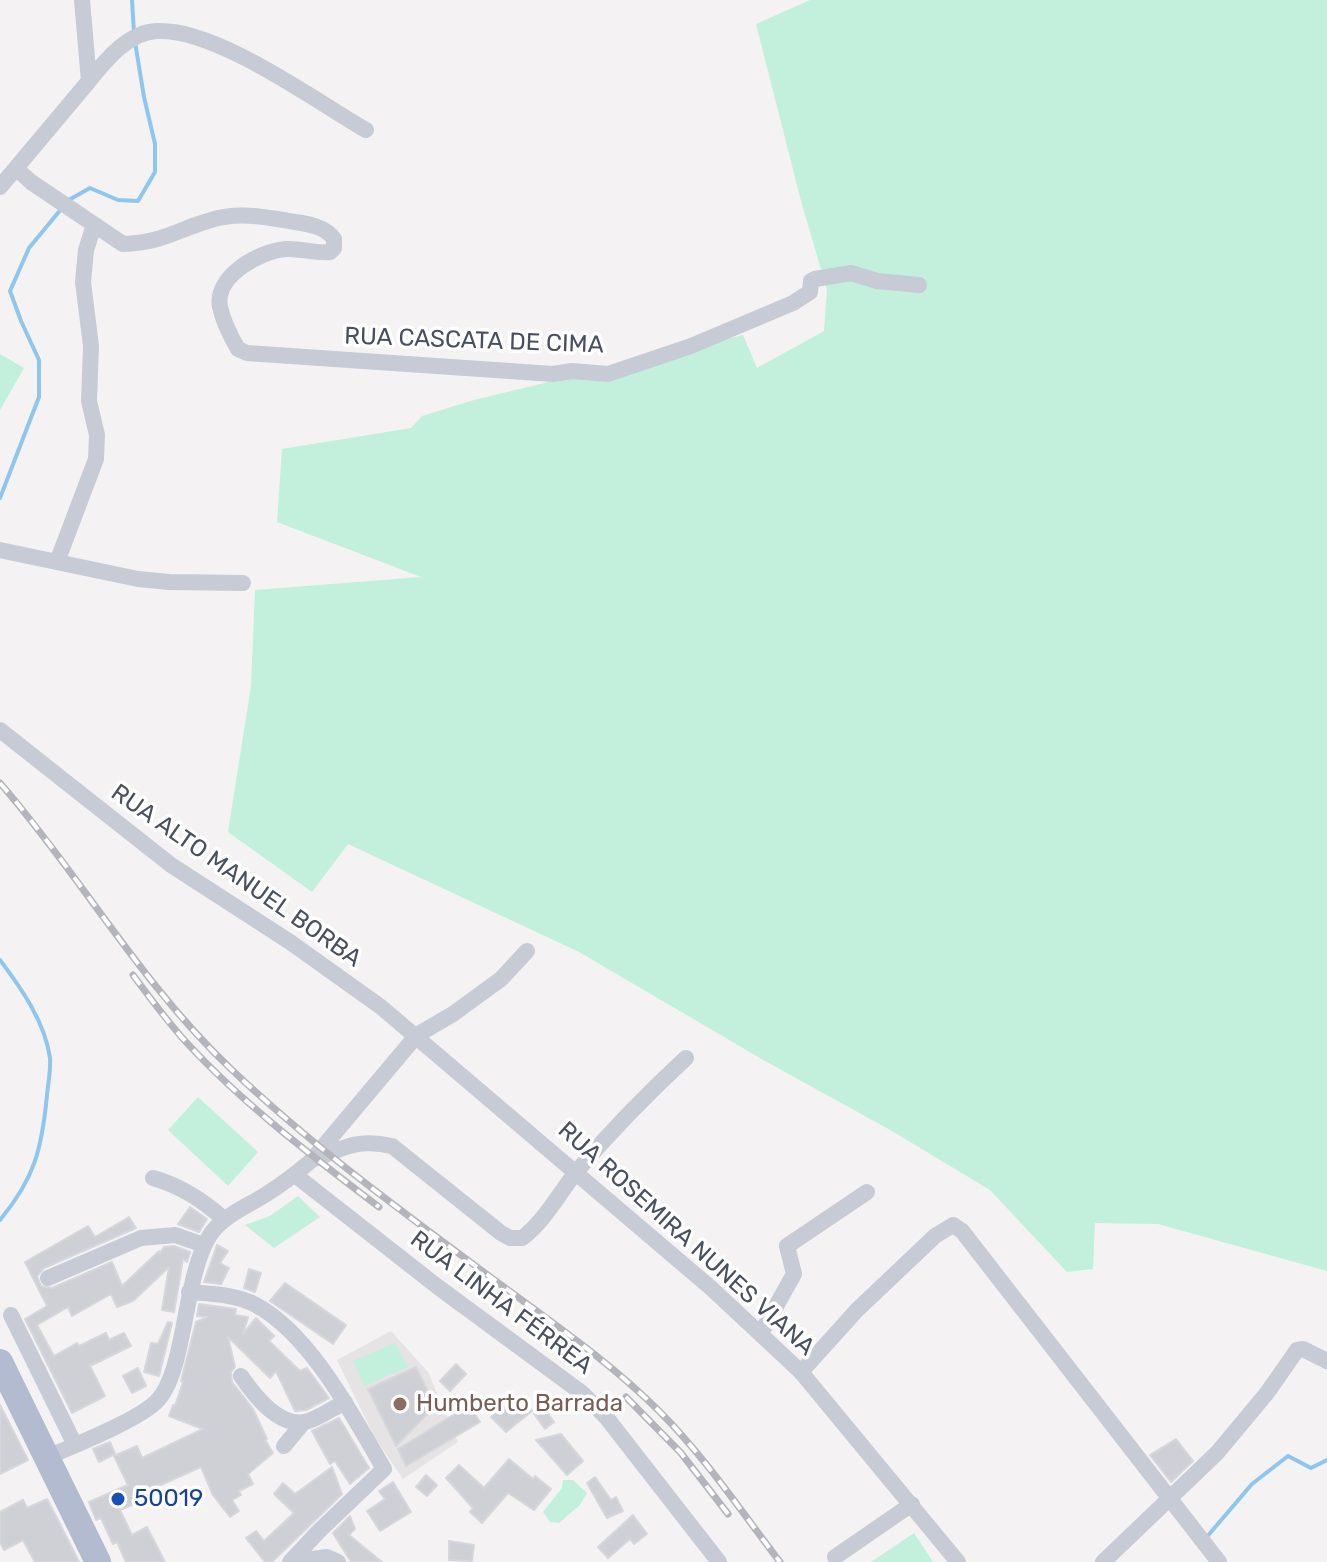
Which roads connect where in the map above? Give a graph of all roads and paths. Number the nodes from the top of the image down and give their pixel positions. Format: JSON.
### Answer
{"nodes":[{"id":1,"x":82,"y":0,"type":"edge"},
{"id":2,"x":89,"y":81,"type":"junction"},
{"id":3,"x":366,"y":130,"type":"dead end"},
{"id":4,"x":17,"y":169,"type":"junction"},
{"id":5,"x":0,"y":187,"type":"edge"},
{"id":6,"x":94,"y":225,"type":"junction"},
{"id":7,"x":919,"y":285,"type":"dead end"},
{"id":8,"x":0,"y":550,"type":"edge"},
{"id":9,"x":57,"y":562,"type":"junction"},
{"id":10,"x":243,"y":583,"type":"dead end"},
{"id":11,"x":0,"y":730,"type":"edge"},
{"id":12,"x":527,"y":951,"type":"dead end"},
{"id":13,"x":417,"y":1035,"type":"junction"},
{"id":14,"x":686,"y":1058,"type":"dead end"},
{"id":15,"x":446,"y":1060,"type":"joint"},
{"id":16,"x":312,"y":1160,"type":"junction"},
{"id":17,"x":577,"y":1171,"type":"junction"},
{"id":18,"x":295,"y":1175,"type":"junction"},
{"id":19,"x":153,"y":1178,"type":"dead end"},
{"id":20,"x":867,"y":1192,"type":"dead end"},
{"id":21,"x":224,"y":1219,"type":"junction"},
{"id":22,"x":204,"y":1245,"type":"junction"},
{"id":23,"x":48,"y":1278,"type":"dead end"},
{"id":24,"x":189,"y":1292,"type":"junction"},
{"id":25,"x":11,"y":1315,"type":"dead end"},
{"id":26,"x":761,"y":1333,"type":"junction"},
{"id":27,"x":1327,"y":1361,"type":"edge"},
{"id":28,"x":0,"y":1362,"type":"edge"},
{"id":29,"x":801,"y":1372,"type":"junction"},
{"id":30,"x":241,"y":1376,"type":"dead end"},
{"id":31,"x":345,"y":1402,"type":"junction"},
{"id":32,"x":304,"y":1422,"type":"junction"},
{"id":33,"x":75,"y":1445,"type":"junction"},
{"id":34,"x":284,"y":1446,"type":"dead end"},
{"id":35,"x":48,"y":1457,"type":"junction"},
{"id":36,"x":1171,"y":1499,"type":"junction"},
{"id":37,"x":912,"y":1504,"type":"junction"},
{"id":38,"x":835,"y":1557,"type":"dead end"},
{"id":39,"x":98,"y":1562,"type":"edge"},
{"id":40,"x":290,"y":1562,"type":"edge"},
{"id":41,"x":338,"y":1562,"type":"edge"},
{"id":42,"x":719,"y":1562,"type":"edge"},
{"id":43,"x":958,"y":1562,"type":"edge"},
{"id":44,"x":1103,"y":1562,"type":"edge"},
{"id":45,"x":1219,"y":1562,"type":"edge"}],
"edges":[{"from":1,"to":2,"type":"street"},
{"from":2,"to":3,"type":"street"},
{"from":2,"to":4,"type":"street"},
{"from":4,"to":5,"type":"street"},
{"from":4,"to":6,"type":"street"},
{"from":6,"to":7,"type":"street","name":"RUA CASCATA DE CIMA"},
{"from":6,"to":9,"type":"street"},
{"from":8,"to":9,"type":"street"},
{"from":9,"to":10,"type":"street"},
{"from":11,"to":13,"type":"street","name":"RUA ALTO MANUEL BORBA"},
{"from":12,"to":13,"type":"street"},
{"from":13,"to":15,"type":"street","name":"RUA ALTO MANUEL BORBA"},
{"from":13,"to":16,"type":"street"},
{"from":14,"to":17,"type":"street"},
{"from":15,"to":17,"type":"street","name":"RUA ROSEMIRA NUNES VIANA"},
{"from":16,"to":17,"type":"street"},
{"from":16,"to":18,"type":"street"},
{"from":17,"to":26,"type":"street","name":"RUA ROSEMIRA NUNES VIANA"},
{"from":18,"to":21,"type":"street"},
{"from":18,"to":42,"type":"street","name":"RUA LINHA FÉRREA"},
{"from":19,"to":21,"type":"street"},
{"from":20,"to":26,"type":"street"},
{"from":21,"to":22,"type":"street"},
{"from":22,"to":23,"type":"street"},
{"from":22,"to":24,"type":"street"},
{"from":24,"to":31,"type":"street"},
{"from":24,"to":33,"type":"street"},
{"from":25,"to":33,"type":"street"},
{"from":26,"to":29,"type":"street","name":"RUA ROSEMIRA NUNES VIANA"},
{"from":27,"to":36,"type":"street"},
{"from":28,"to":35,"type":"main road"},
{"from":29,"to":36,"type":"street"},
{"from":29,"to":37,"type":"street","name":"RUA ROSEMIRA NUNES VIANA"},
{"from":30,"to":32,"type":"street"},
{"from":31,"to":32,"type":"street"},
{"from":31,"to":40,"type":"street"},
{"from":32,"to":34,"type":"street"},
{"from":33,"to":35,"type":"street"},
{"from":35,"to":39,"type":"main road"},
{"from":36,"to":44,"type":"street"},
{"from":36,"to":45,"type":"street"},
{"from":37,"to":38,"type":"street"},
{"from":37,"to":43,"type":"street","name":"RUA ROSEMIRA NUNES VIANA"},
{"from":40,"to":41,"type":"street"}]}
